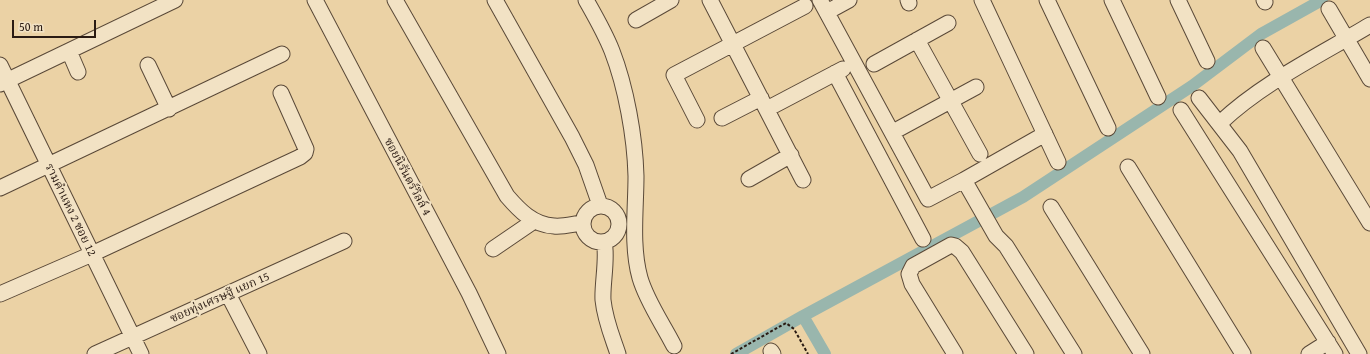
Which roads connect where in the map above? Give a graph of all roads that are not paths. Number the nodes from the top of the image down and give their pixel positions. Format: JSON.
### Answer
{"nodes":[{"id":1,"x":175,"y":0,"type":"edge"},
{"id":2,"x":315,"y":0,"type":"edge"},
{"id":3,"x":395,"y":0,"type":"edge"},
{"id":4,"x":495,"y":0,"type":"edge"},
{"id":5,"x":586,"y":0,"type":"edge"},
{"id":6,"x":671,"y":0,"type":"edge"},
{"id":7,"x":710,"y":0,"type":"edge"},
{"id":8,"x":849,"y":0,"type":"edge"},
{"id":9,"x":982,"y":0,"type":"edge"},
{"id":10,"x":1046,"y":0,"type":"edge"},
{"id":11,"x":1112,"y":0,"type":"edge"},
{"id":12,"x":1178,"y":0,"type":"edge"},
{"id":13,"x":805,"y":6,"type":"dead end"},
{"id":14,"x":823,"y":6,"type":"edge"},
{"id":15,"x":1329,"y":9,"type":"dead end"},
{"id":16,"x":636,"y":20,"type":"dead end"},
{"id":17,"x":948,"y":23,"type":"dead end"},
{"id":18,"x":1370,"y":25,"type":"edge"},
{"id":19,"x":916,"y":40,"type":"junction"},
{"id":20,"x":1345,"y":40,"type":"junction"},
{"id":21,"x":733,"y":43,"type":"junction"},
{"id":22,"x":1263,"y":48,"type":"dead end"},
{"id":23,"x":69,"y":51,"type":"junction"},
{"id":24,"x":282,"y":54,"type":"dead end"},
{"id":25,"x":1208,"y":61,"type":"dead end"},
{"id":26,"x":854,"y":63,"type":"junction"},
{"id":27,"x":148,"y":64,"type":"dead end"},
{"id":28,"x":874,"y":64,"type":"dead end"},
{"id":29,"x":0,"y":65,"type":"edge"},
{"id":30,"x":78,"y":72,"type":"dead end"},
{"id":31,"x":835,"y":73,"type":"junction"},
{"id":32,"x":1281,"y":78,"type":"junction"},
{"id":33,"x":1370,"y":79,"type":"edge"},
{"id":34,"x":4,"y":82,"type":"edge"},
{"id":35,"x":976,"y":87,"type":"dead end"},
{"id":36,"x":281,"y":93,"type":"dead end"},
{"id":37,"x":1158,"y":97,"type":"dead end"},
{"id":38,"x":1199,"y":98,"type":"dead end"},
{"id":39,"x":951,"y":101,"type":"junction"},
{"id":40,"x":764,"y":104,"type":"junction"},
{"id":41,"x":169,"y":109,"type":"junction"},
{"id":42,"x":1181,"y":110,"type":"dead end"},
{"id":43,"x":722,"y":118,"type":"dead end"},
{"id":44,"x":697,"y":120,"type":"dead end"},
{"id":45,"x":1220,"y":123,"type":"junction"},
{"id":46,"x":1108,"y":128,"type":"dead end"},
{"id":47,"x":893,"y":132,"type":"junction"},
{"id":48,"x":1045,"y":134,"type":"junction"},
{"id":49,"x":980,"y":154,"type":"dead end"},
{"id":50,"x":791,"y":156,"type":"junction"},
{"id":51,"x":1058,"y":162,"type":"dead end"},
{"id":52,"x":49,"y":165,"type":"junction"},
{"id":53,"x":1128,"y":167,"type":"dead end"},
{"id":54,"x":749,"y":178,"type":"dead end"},
{"id":55,"x":803,"y":180,"type":"dead end"},
{"id":56,"x":964,"y":180,"type":"junction"},
{"id":57,"x":0,"y":188,"type":"edge"},
{"id":58,"x":600,"y":205,"type":"junction"},
{"id":59,"x":1051,"y":207,"type":"dead end"},
{"id":60,"x":534,"y":221,"type":"junction"},
{"id":61,"x":619,"y":221,"type":"junction"},
{"id":62,"x":582,"y":223,"type":"junction"},
{"id":63,"x":635,"y":224,"type":"junction"},
{"id":64,"x":1370,"y":224,"type":"edge"},
{"id":65,"x":922,"y":239,"type":"dead end"},
{"id":66,"x":344,"y":240,"type":"dead end"},
{"id":67,"x":604,"y":242,"type":"junction"},
{"id":68,"x":493,"y":249,"type":"dead end"},
{"id":69,"x":92,"y":254,"type":"junction"},
{"id":70,"x":0,"y":294,"type":"edge"},
{"id":71,"x":228,"y":294,"type":"junction"},
{"id":72,"x":132,"y":336,"type":"junction"},
{"id":73,"x":674,"y":346,"type":"dead end"},
{"id":74,"x":1332,"y":348,"type":"edge"},
{"id":75,"x":95,"y":354,"type":"edge"},
{"id":76,"x":141,"y":354,"type":"edge"},
{"id":77,"x":259,"y":354,"type":"edge"},
{"id":78,"x":498,"y":354,"type":"edge"},
{"id":79,"x":618,"y":354,"type":"edge"},
{"id":80,"x":955,"y":354,"type":"edge"},
{"id":81,"x":1026,"y":354,"type":"edge"},
{"id":82,"x":1074,"y":354,"type":"edge"},
{"id":83,"x":1142,"y":354,"type":"edge"},
{"id":84,"x":1243,"y":354,"type":"edge"},
{"id":85,"x":1309,"y":354,"type":"edge"},
{"id":86,"x":1359,"y":354,"type":"edge"}],
"edges":[{"from":1,"to":23,"type":"street"},
{"from":2,"to":78,"type":"street","name":"ซอยนิรันดร์วิลล์ 4"},
{"from":3,"to":60,"type":"street"},
{"from":4,"to":58,"type":"street"},
{"from":5,"to":63,"type":"street"},
{"from":6,"to":16,"type":"street"},
{"from":7,"to":21,"type":"street"},
{"from":8,"to":14,"type":"street"},
{"from":9,"to":48,"type":"street"},
{"from":10,"to":46,"type":"street"},
{"from":11,"to":37,"type":"street"},
{"from":12,"to":25,"type":"street"},
{"from":13,"to":21,"type":"street"},
{"from":14,"to":26,"type":"street"},
{"from":15,"to":20,"type":"street"},
{"from":17,"to":19,"type":"street"},
{"from":18,"to":20,"type":"street"},
{"from":19,"to":28,"type":"street"},
{"from":19,"to":39,"type":"street"},
{"from":20,"to":32,"type":"street"},
{"from":20,"to":33,"type":"street"},
{"from":21,"to":40,"type":"street"},
{"from":21,"to":44,"type":"street"},
{"from":22,"to":32,"type":"street"},
{"from":23,"to":30,"type":"street"},
{"from":23,"to":34,"type":"street"},
{"from":24,"to":41,"type":"street"},
{"from":26,"to":31,"type":"street"},
{"from":26,"to":47,"type":"street"},
{"from":27,"to":41,"type":"street"},
{"from":29,"to":34,"type":"street","name":"รามคำแหง 2 ซอย 12"},
{"from":31,"to":40,"type":"street"},
{"from":31,"to":65,"type":"street"},
{"from":32,"to":45,"type":"street"},
{"from":32,"to":64,"type":"street"},
{"from":34,"to":52,"type":"street","name":"รามคำแหง 2 ซอย 12"},
{"from":35,"to":39,"type":"street"},
{"from":36,"to":69,"type":"street"},
{"from":38,"to":45,"type":"street"},
{"from":39,"to":47,"type":"street"},
{"from":39,"to":49,"type":"street"},
{"from":40,"to":43,"type":"street"},
{"from":40,"to":50,"type":"street"},
{"from":41,"to":52,"type":"street"},
{"from":42,"to":74,"type":"street"},
{"from":45,"to":86,"type":"street"},
{"from":47,"to":56,"type":"street"},
{"from":48,"to":51,"type":"street"},
{"from":48,"to":56,"type":"street"},
{"from":50,"to":54,"type":"street"},
{"from":50,"to":55,"type":"street"},
{"from":52,"to":57,"type":"street"},
{"from":52,"to":69,"type":"street","name":"รามคำแหง 2 ซอย 12"},
{"from":53,"to":84,"type":"street"},
{"from":56,"to":82,"type":"street"},
{"from":58,"to":61,"type":"street"},
{"from":58,"to":62,"type":"street"},
{"from":59,"to":83,"type":"street"},
{"from":60,"to":62,"type":"street"},
{"from":60,"to":68,"type":"street"},
{"from":61,"to":63,"type":"street"},
{"from":61,"to":67,"type":"street"},
{"from":62,"to":67,"type":"street"},
{"from":63,"to":73,"type":"street"},
{"from":66,"to":71,"type":"street","name":"ซอยทุ่งเศรษฐี แยก 15"},
{"from":67,"to":79,"type":"street"},
{"from":69,"to":70,"type":"street"},
{"from":69,"to":72,"type":"street","name":"รามคำแหง 2 ซอย 12"},
{"from":71,"to":72,"type":"street","name":"ซอยทุ่งเศรษฐี แยก 15"},
{"from":71,"to":77,"type":"street"},
{"from":72,"to":75,"type":"street","name":"ซอยทุ่งเศรษฐี แยก 15"},
{"from":72,"to":76,"type":"street","name":"รามคำแหง 2 ซอย 12"},
{"from":74,"to":85,"type":"street"},
{"from":80,"to":81,"type":"street"}]}
